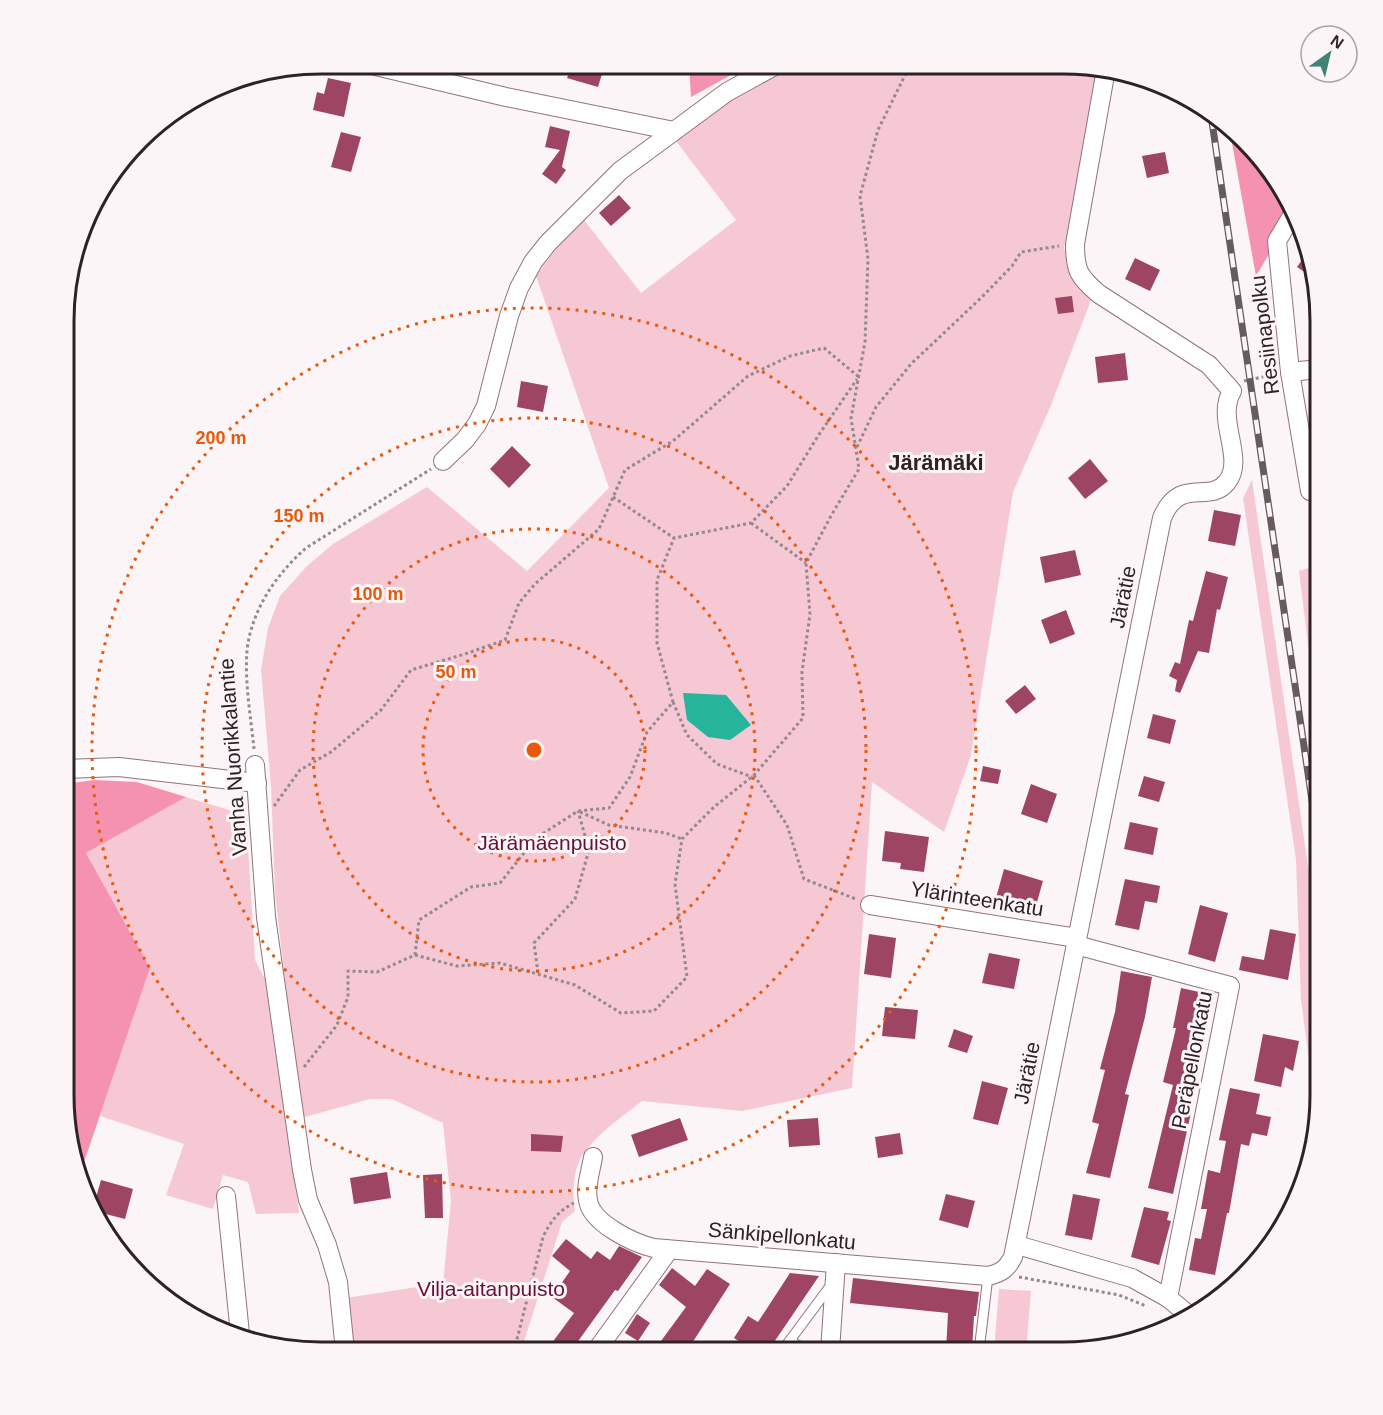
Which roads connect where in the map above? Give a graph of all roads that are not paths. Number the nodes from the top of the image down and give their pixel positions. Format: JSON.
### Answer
{"nodes":[{"id":1,"x":409,"y":74,"type":"edge"},
{"id":2,"x":760,"y":74,"type":"edge"},
{"id":3,"x":1105,"y":77,"type":"edge"},
{"id":4,"x":674,"y":131,"type":"junction"},
{"id":5,"x":1289,"y":221,"type":"edge"},
{"id":6,"x":1310,"y":370,"type":"edge"},
{"id":7,"x":1290,"y":372,"type":"junction"},
{"id":8,"x":443,"y":461,"type":"road end"},
{"id":9,"x":1310,"y":491,"type":"dead end"},
{"id":10,"x":74,"y":769,"type":"edge"},
{"id":11,"x":870,"y":905,"type":"road end"},
{"id":12,"x":1076,"y":941,"type":"junction"},
{"id":13,"x":593,"y":1157,"type":"dead end"},
{"id":14,"x":226,"y":1196,"type":"dead end"},
{"id":15,"x":1017,"y":1245,"type":"junction"},
{"id":16,"x":669,"y":1250,"type":"junction"},
{"id":17,"x":835,"y":1272,"type":"junction"},
{"id":18,"x":994,"y":1275,"type":"junction"},
{"id":19,"x":1168,"y":1298,"type":"junction"},
{"id":20,"x":1183,"y":1310,"type":"edge"},
{"id":21,"x":239,"y":1327,"type":"edge"},
{"id":22,"x":790,"y":1341,"type":"edge"},
{"id":23,"x":344,"y":1342,"type":"edge"},
{"id":24,"x":603,"y":1342,"type":"edge"},
{"id":25,"x":831,"y":1342,"type":"edge"},
{"id":26,"x":981,"y":1342,"type":"edge"}],
"edges":[{"from":1,"to":4,"type":"street"},
{"from":2,"to":4,"type":"street"},
{"from":3,"to":12,"type":"street","name":"Järätie"},
{"from":4,"to":8,"type":"street"},
{"from":5,"to":7,"type":"street","name":"Resiinapolku"},
{"from":6,"to":7,"type":"street"},
{"from":7,"to":9,"type":"street","name":"Resiinapolku"},
{"from":10,"to":23,"type":"street","name":"Vanha Nuorikkalantie"},
{"from":11,"to":12,"type":"street","name":"Ylärinteenkatu"},
{"from":12,"to":15,"type":"street","name":"Järätie"},
{"from":12,"to":19,"type":"street","name":"Peräpellonkatu"},
{"from":13,"to":16,"type":"street","name":"Sänkipellonkatu"},
{"from":14,"to":21,"type":"street"},
{"from":15,"to":18,"type":"street"},
{"from":15,"to":19,"type":"street"},
{"from":16,"to":17,"type":"street","name":"Sänkipellonkatu"},
{"from":16,"to":24,"type":"street"},
{"from":17,"to":18,"type":"street","name":"Sänkipellonkatu"},
{"from":17,"to":22,"type":"lane"},
{"from":17,"to":25,"type":"street"},
{"from":18,"to":26,"type":"lane"},
{"from":19,"to":20,"type":"street"}]}
